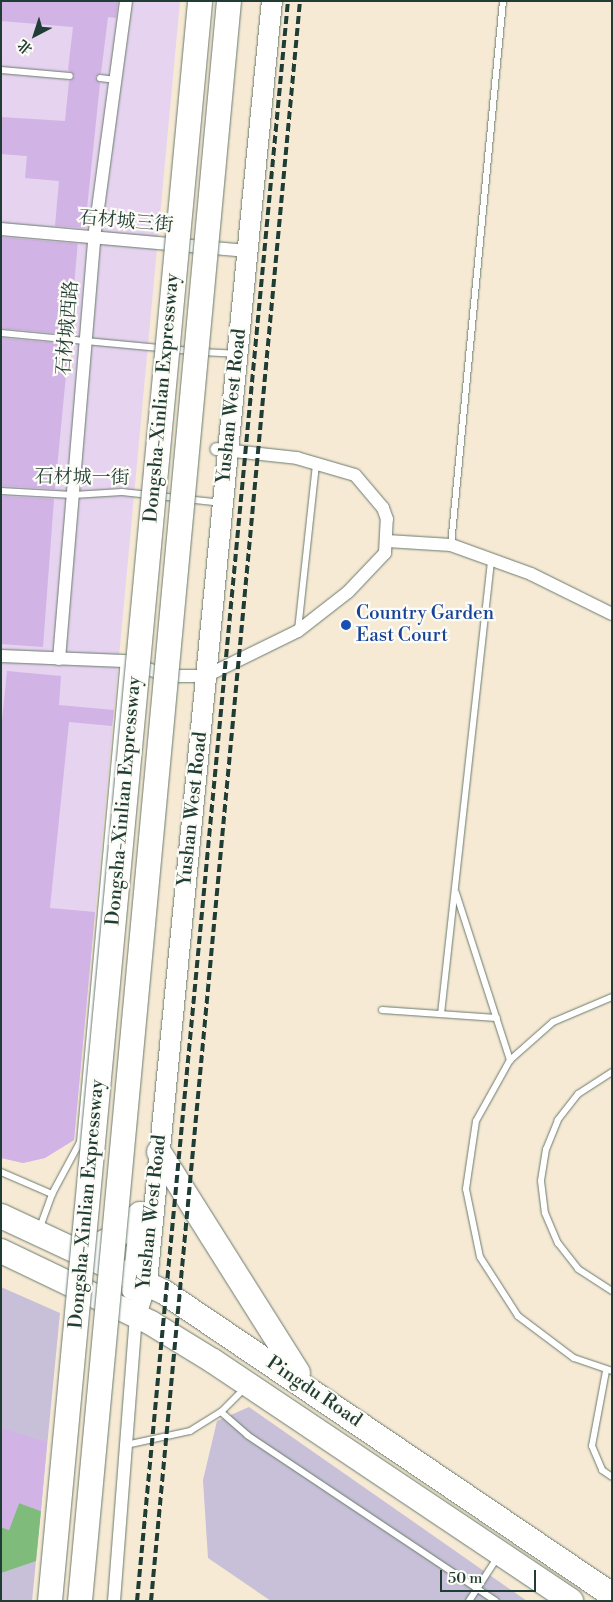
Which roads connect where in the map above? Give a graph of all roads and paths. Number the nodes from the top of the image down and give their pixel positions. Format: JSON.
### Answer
{"nodes":[{"id":1,"x":126,"y":1,"type":"edge"},
{"id":2,"x":200,"y":1,"type":"edge"},
{"id":3,"x":229,"y":1,"type":"edge"},
{"id":4,"x":260,"y":1,"type":"edge"},
{"id":5,"x":272,"y":1,"type":"edge"},
{"id":6,"x":503,"y":1,"type":"edge"},
{"id":7,"x":1,"y":70,"type":"edge"},
{"id":8,"x":70,"y":76,"type":"dead end"},
{"id":9,"x":100,"y":78,"type":"dead end"},
{"id":10,"x":116,"y":80,"type":"junction"},
{"id":11,"x":1,"y":229,"type":"edge"},
{"id":12,"x":94,"y":238,"type":"junction"},
{"id":13,"x":241,"y":251,"type":"junction"},
{"id":14,"x":1,"y":333,"type":"edge"},
{"id":15,"x":86,"y":339,"type":"junction"},
{"id":16,"x":231,"y":354,"type":"junction"},
{"id":17,"x":222,"y":450,"type":"junction"},
{"id":18,"x":316,"y":462,"type":"junction"},
{"id":19,"x":1,"y":490,"type":"edge"},
{"id":20,"x":73,"y":495,"type":"junction"},
{"id":21,"x":217,"y":502,"type":"junction"},
{"id":22,"x":387,"y":541,"type":"junction"},
{"id":23,"x":451,"y":545,"type":"junction"},
{"id":24,"x":491,"y":559,"type":"junction"},
{"id":25,"x":612,"y":614,"type":"edge"},
{"id":26,"x":298,"y":631,"type":"junction"},
{"id":27,"x":1,"y":656,"type":"edge"},
{"id":28,"x":59,"y":659,"type":"junction"},
{"id":29,"x":124,"y":661,"type":"junction"},
{"id":30,"x":199,"y":677,"type":"junction"},
{"id":31,"x":455,"y":890,"type":"junction"},
{"id":32,"x":612,"y":997,"type":"edge"},
{"id":33,"x":382,"y":1010,"type":"dead end"},
{"id":34,"x":441,"y":1014,"type":"junction"},
{"id":35,"x":497,"y":1018,"type":"junction"},
{"id":36,"x":510,"y":1060,"type":"junction"},
{"id":37,"x":612,"y":1072,"type":"edge"},
{"id":38,"x":159,"y":1152,"type":"junction"},
{"id":39,"x":1,"y":1172,"type":"edge"},
{"id":40,"x":52,"y":1194,"type":"junction"},
{"id":41,"x":140,"y":1214,"type":"junction"},
{"id":42,"x":1,"y":1216,"type":"edge"},
{"id":43,"x":38,"y":1231,"type":"junction"},
{"id":44,"x":62,"y":1241,"type":"junction"},
{"id":45,"x":1,"y":1251,"type":"edge"},
{"id":46,"x":139,"y":1279,"type":"junction"},
{"id":47,"x":612,"y":1291,"type":"edge"},
{"id":48,"x":136,"y":1315,"type":"junction"},
{"id":49,"x":609,"y":1371,"type":"edge"},
{"id":50,"x":249,"y":1384,"type":"junction"},
{"id":51,"x":311,"y":1390,"type":"junction"},
{"id":52,"x":221,"y":1412,"type":"junction"},
{"id":53,"x":126,"y":1446,"type":"junction"},
{"id":54,"x":612,"y":1477,"type":"edge"},
{"id":55,"x":501,"y":1552,"type":"junction"},
{"id":56,"x":478,"y":1588,"type":"junction"},
{"id":57,"x":612,"y":1595,"type":"edge"},
{"id":58,"x":50,"y":1601,"type":"edge"},
{"id":59,"x":80,"y":1601,"type":"edge"},
{"id":60,"x":114,"y":1601,"type":"edge"},
{"id":61,"x":470,"y":1601,"type":"edge"},
{"id":62,"x":496,"y":1601,"type":"edge"},
{"id":63,"x":571,"y":1601,"type":"edge"}],
"edges":[{"from":1,"to":10,"type":"street","name":"石材城西路"},
{"from":2,"to":58,"type":"highway","name":"Dongsha-Xinlian Expressway","bridge":true},
{"from":3,"to":59,"type":"highway","name":"Dongsha-Xinlian Expressway","bridge":true},
{"from":4,"to":13,"type":"main road","name":"Yushan West Road"},
{"from":5,"to":13,"type":"main road","name":"Yushan West Road"},
{"from":6,"to":23,"type":"lane"},
{"from":7,"to":8,"type":"lane"},
{"from":9,"to":10,"type":"lane"},
{"from":10,"to":12,"type":"street","name":"石材城西路"},
{"from":11,"to":12,"type":"street","name":"石材城三街"},
{"from":12,"to":13,"type":"street","name":"石材城三街"},
{"from":12,"to":15,"type":"street","name":"石材城西路"},
{"from":13,"to":16,"type":"main road","name":"Yushan West Road"},
{"from":14,"to":15,"type":"lane"},
{"from":15,"to":16,"type":"lane"},
{"from":15,"to":20,"type":"street","name":"石材城西路"},
{"from":16,"to":17,"type":"main road","name":"Yushan West Road"},
{"from":17,"to":18,"type":"street"},
{"from":17,"to":21,"type":"main road","name":"Yushan West Road"},
{"from":18,"to":22,"type":"street"},
{"from":18,"to":26,"type":"lane"},
{"from":19,"to":20,"type":"lane","name":"石材城一街"},
{"from":20,"to":21,"type":"lane","name":"石材城一街"},
{"from":20,"to":28,"type":"street","name":"石材城西路"},
{"from":21,"to":30,"type":"main road","name":"Yushan West Road"},
{"from":22,"to":23,"type":"street"},
{"from":22,"to":26,"type":"street"},
{"from":23,"to":24,"type":"street"},
{"from":24,"to":25,"type":"street"},
{"from":24,"to":31,"type":"lane"},
{"from":26,"to":30,"type":"street"},
{"from":27,"to":28,"type":"street"},
{"from":28,"to":29,"type":"street"},
{"from":29,"to":30,"type":"street"},
{"from":29,"to":40,"type":"lane"},
{"from":30,"to":38,"type":"main road","name":"Yushan West Road"},
{"from":30,"to":41,"type":"main road","name":"Yushan West Road"},
{"from":31,"to":34,"type":"lane"},
{"from":31,"to":35,"type":"lane"},
{"from":32,"to":36,"type":"lane"},
{"from":33,"to":34,"type":"lane"},
{"from":34,"to":35,"type":"lane"},
{"from":35,"to":36,"type":"lane"},
{"from":36,"to":49,"type":"lane"},
{"from":37,"to":47,"type":"lane"},
{"from":38,"to":46,"type":"main road","name":"Yushan West Road"},
{"from":38,"to":51,"type":"highway"},
{"from":39,"to":40,"type":"lane"},
{"from":40,"to":43,"type":"lane"},
{"from":41,"to":44,"type":"highway"},
{"from":41,"to":46,"type":"main road","name":"Yushan West Road"},
{"from":42,"to":43,"type":"highway","name":"Pingdu Road"},
{"from":43,"to":44,"type":"highway","name":"Pingdu Road"},
{"from":44,"to":46,"type":"highway","name":"Pingdu Road"},
{"from":45,"to":48,"type":"highway","name":"Pingdu Road"},
{"from":46,"to":48,"type":"main road","name":"Yushan West Road"},
{"from":46,"to":51,"type":"highway","name":"Pingdu Road"},
{"from":48,"to":50,"type":"highway","name":"Pingdu Road"},
{"from":48,"to":53,"type":"street"},
{"from":49,"to":54,"type":"lane"},
{"from":50,"to":52,"type":"lane"},
{"from":50,"to":55,"type":"highway","name":"Pingdu Road"},
{"from":51,"to":57,"type":"highway","name":"Pingdu Road"},
{"from":52,"to":53,"type":"lane"},
{"from":52,"to":56,"type":"lane"},
{"from":53,"to":60,"type":"street"},
{"from":55,"to":56,"type":"lane"},
{"from":55,"to":63,"type":"highway","name":"Pingdu Road"},
{"from":56,"to":61,"type":"lane"},
{"from":56,"to":62,"type":"lane"}]}
